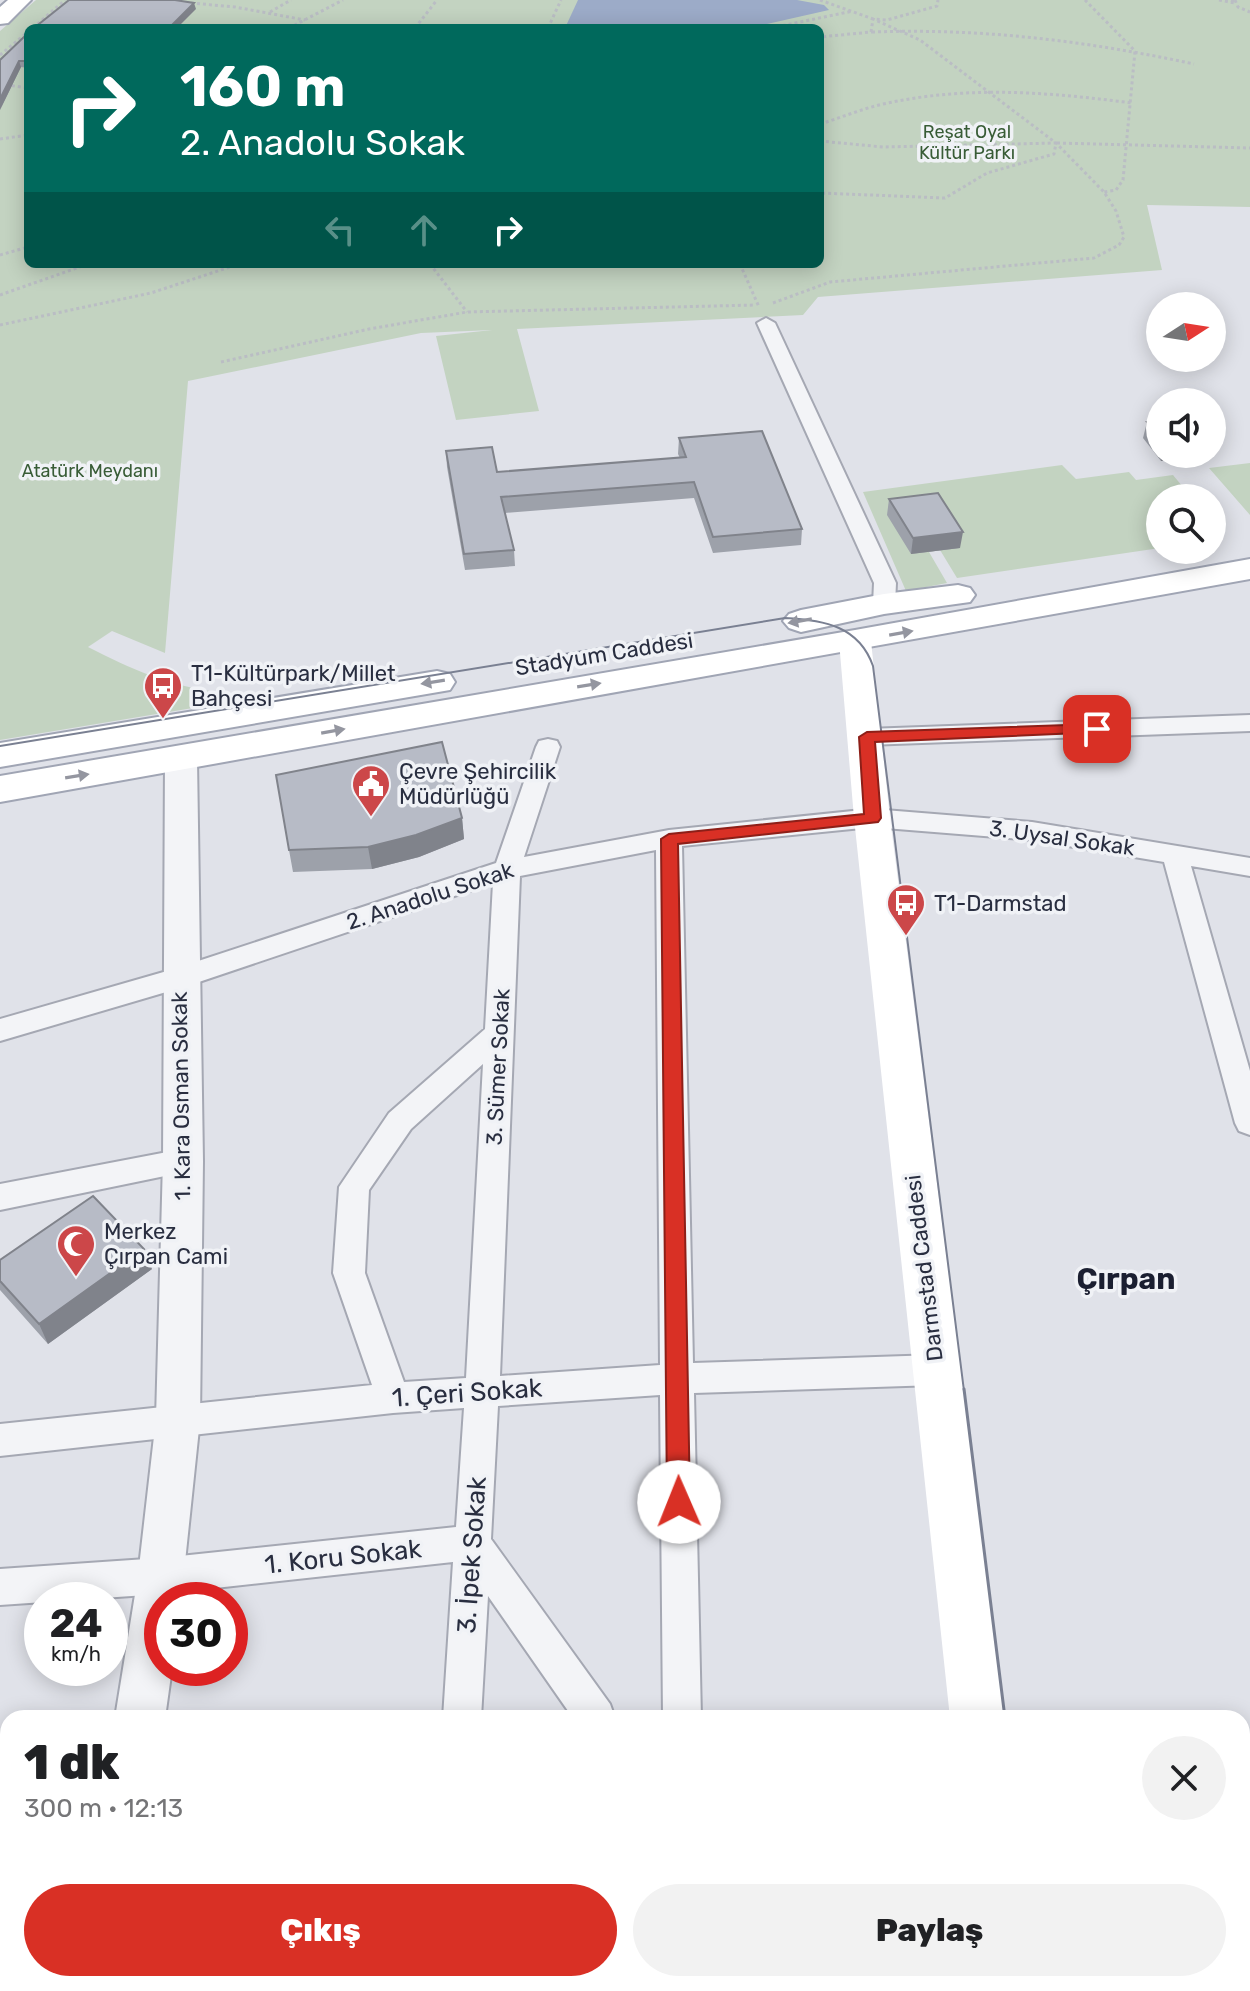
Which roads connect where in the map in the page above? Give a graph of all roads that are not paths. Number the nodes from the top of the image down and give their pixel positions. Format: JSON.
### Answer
{"nodes":[{"id":1,"x":21,"y":0,"type":"edge"},
{"id":2,"x":0,"y":18,"type":"edge"},
{"id":3,"x":762,"y":314,"type":"road end"},
{"id":4,"x":1250,"y":542,"type":"edge"},
{"id":5,"x":1226,"y":547,"type":"edge"},
{"id":6,"x":1146,"y":561,"type":"edge"},
{"id":7,"x":1250,"y":569,"type":"edge"},
{"id":8,"x":884,"y":604,"type":"junction"},
{"id":9,"x":855,"y":641,"type":"junction"},
{"id":10,"x":1250,"y":723,"type":"edge"},
{"id":11,"x":867,"y":737,"type":"junction"},
{"id":12,"x":548,"y":747,"type":"dead end"},
{"id":13,"x":0,"y":755,"type":"edge"},
{"id":14,"x":181,"y":759,"type":"junction"},
{"id":15,"x":0,"y":789,"type":"edge"},
{"id":16,"x":872,"y":818,"type":"junction"},
{"id":17,"x":669,"y":839,"type":"junction"},
{"id":18,"x":1175,"y":855,"type":"junction"},
{"id":19,"x":1250,"y":867,"type":"edge"},
{"id":20,"x":507,"y":869,"type":"junction"},
{"id":21,"x":180,"y":978,"type":"junction"},
{"id":22,"x":0,"y":1030,"type":"edge"},
{"id":23,"x":499,"y":1033,"type":"junction"},
{"id":24,"x":1250,"y":1123,"type":"edge"},
{"id":25,"x":183,"y":1161,"type":"junction"},
{"id":26,"x":0,"y":1197,"type":"edge"},
{"id":27,"x":936,"y":1370,"type":"junction"},
{"id":28,"x":676,"y":1379,"type":"junction"},
{"id":29,"x":482,"y":1393,"type":"junction"},
{"id":30,"x":393,"y":1398,"type":"junction"},
{"id":31,"x":178,"y":1419,"type":"junction"},
{"id":32,"x":0,"y":1440,"type":"edge"},
{"id":33,"x":472,"y":1543,"type":"junction"},
{"id":34,"x":161,"y":1576,"type":"junction"},
{"id":35,"x":0,"y":1587,"type":"edge"},
{"id":36,"x":141,"y":1710,"type":"edge"},
{"id":37,"x":462,"y":1710,"type":"edge"},
{"id":38,"x":590,"y":1710,"type":"edge"},
{"id":39,"x":682,"y":1710,"type":"edge"},
{"id":40,"x":977,"y":1710,"type":"edge"}],
"edges":[{"from":1,"to":2,"type":"main road"},
{"from":3,"to":8,"type":"street"},
{"from":4,"to":5,"type":"main road","name":"Stadyum Caddesi"},
{"from":6,"to":8,"type":"main road","name":"Stadyum Caddesi"},
{"from":9,"to":7,"type":"main road","one_way":true},
{"from":8,"to":13,"type":"main road","name":"Stadyum Caddesi","one_way":true},
{"from":9,"to":11,"type":"main road","name":"Darmstad Caddesi"},
{"from":14,"to":9,"type":"main road","one_way":true},
{"from":10,"to":11,"type":"street"},
{"from":11,"to":16,"type":"main road","name":"Darmstad Caddesi"},
{"from":12,"to":20,"type":"street","name":"3. Sümer Sokak"},
{"from":15,"to":14,"type":"main road","one_way":true},
{"from":14,"to":21,"type":"street","name":"1. Kara Osman Sokak"},
{"from":16,"to":17,"type":"street","name":"2. Anadolu Sokak"},
{"from":16,"to":18,"type":"street","name":"3. Uysal Sokak"},
{"from":16,"to":27,"type":"main road","name":"Darmstad Caddesi"},
{"from":17,"to":20,"type":"street","name":"2. Anadolu Sokak"},
{"from":17,"to":28,"type":"street"},
{"from":18,"to":19,"type":"street","name":"3. Uysal Sokak"},
{"from":18,"to":24,"type":"street"},
{"from":20,"to":21,"type":"street","name":"2. Anadolu Sokak"},
{"from":20,"to":23,"type":"street","name":"3. Sümer Sokak"},
{"from":21,"to":22,"type":"street","name":"2. Anadolu Sokak"},
{"from":21,"to":25,"type":"street","name":"1. Kara Osman Sokak"},
{"from":23,"to":29,"type":"street","name":"3. Sümer Sokak"},
{"from":23,"to":30,"type":"street"},
{"from":25,"to":26,"type":"street"},
{"from":25,"to":31,"type":"street","name":"1. Kara Osman Sokak"},
{"from":27,"to":28,"type":"street","name":"1. Çeri Sokak"},
{"from":27,"to":40,"type":"main road","name":"Darmstad Caddesi"},
{"from":28,"to":29,"type":"street","name":"1. Çeri Sokak"},
{"from":28,"to":39,"type":"street"},
{"from":29,"to":30,"type":"street","name":"1. Çeri Sokak"},
{"from":29,"to":33,"type":"street","name":"3. İpek Sokak"},
{"from":30,"to":31,"type":"street","name":"1. Çeri Sokak"},
{"from":31,"to":32,"type":"street","name":"1. Çeri Sokak"},
{"from":31,"to":34,"type":"street","name":"1. Kara Osman Sokak"},
{"from":33,"to":34,"type":"street","name":"1. Koru Sokak"},
{"from":33,"to":37,"type":"street","name":"3. İpek Sokak"},
{"from":33,"to":38,"type":"street"},
{"from":34,"to":35,"type":"street","name":"1. Koru Sokak"},
{"from":34,"to":36,"type":"street","name":"1. Kara Osman Sokak"}]}
